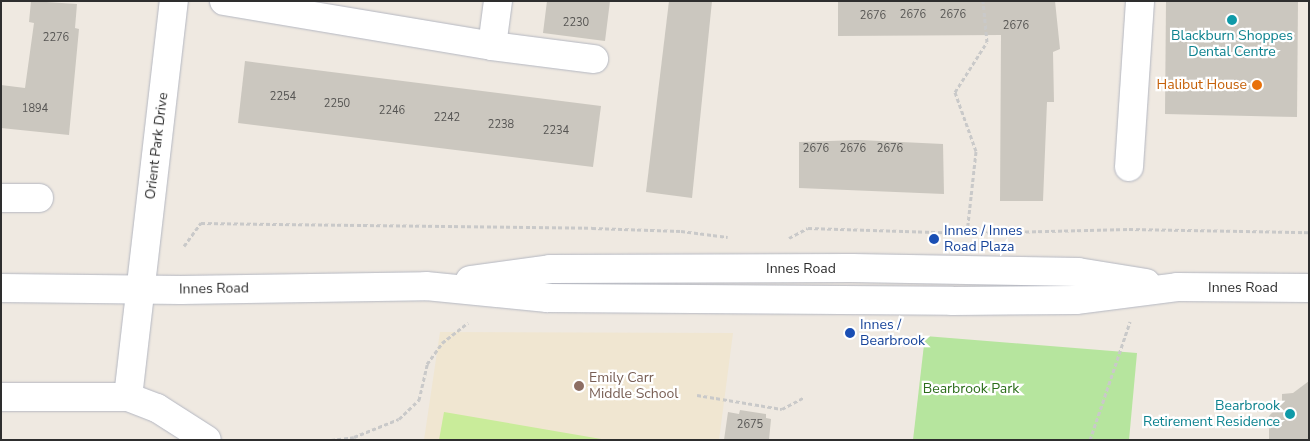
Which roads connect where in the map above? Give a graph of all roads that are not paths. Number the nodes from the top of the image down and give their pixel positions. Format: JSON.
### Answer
{"nodes":[{"id":1,"x":174,"y":1,"type":"edge"},
{"id":2,"x":224,"y":1,"type":"edge"},
{"id":3,"x":498,"y":1,"type":"edge"},
{"id":4,"x":1140,"y":1,"type":"edge"},
{"id":5,"x":492,"y":46,"type":"junction"},
{"id":6,"x":594,"y":59,"type":"dead end"},
{"id":7,"x":1129,"y":167,"type":"dead end"},
{"id":8,"x":1,"y":198,"type":"edge"},
{"id":9,"x":39,"y":198,"type":"dead end"},
{"id":10,"x":1,"y":288,"type":"edge"},
{"id":11,"x":1309,"y":288,"type":"edge"},
{"id":12,"x":140,"y":290,"type":"junction"},
{"id":13,"x":1,"y":397,"type":"edge"},
{"id":14,"x":128,"y":397,"type":"junction"},
{"id":15,"x":207,"y":440,"type":"edge"}],
"edges":[{"from":1,"to":12,"type":"street","name":"Orient Park Drive"},
{"from":2,"to":5,"type":"street"},
{"from":3,"to":5,"type":"street"},
{"from":4,"to":7,"type":"street"},
{"from":5,"to":6,"type":"street"},
{"from":8,"to":9,"type":"street"},
{"from":10,"to":12,"type":"street","name":"Innes Road"},
{"from":11,"to":12,"type":"street","name":"Innes Road"},
{"from":12,"to":14,"type":"street","name":"Orient Park Drive"},
{"from":13,"to":14,"type":"street"},
{"from":14,"to":15,"type":"street"}]}
